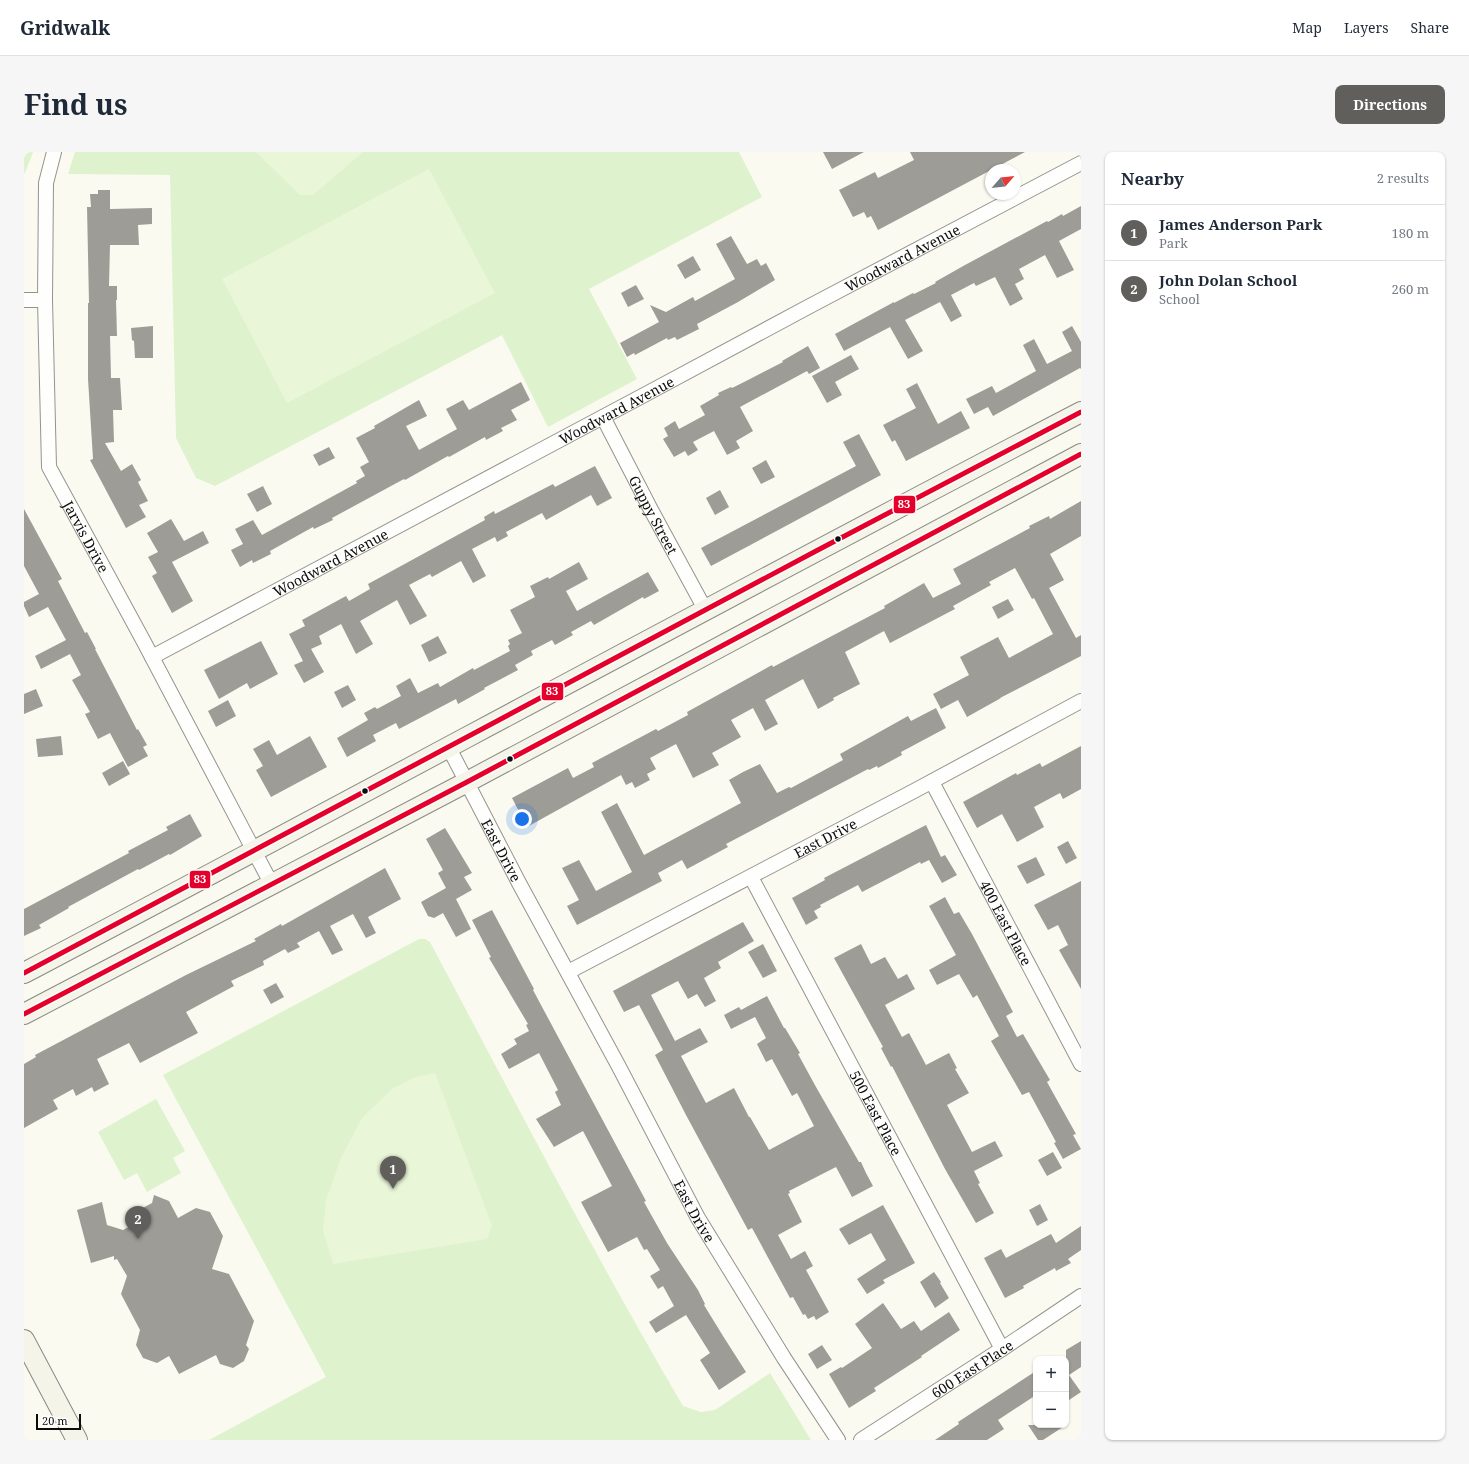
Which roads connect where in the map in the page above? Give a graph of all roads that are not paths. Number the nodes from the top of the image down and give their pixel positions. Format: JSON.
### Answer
{"nodes":[{"id":1,"x":54,"y":152,"type":"edge"},
{"id":2,"x":1081,"y":163,"type":"edge"},
{"id":3,"x":24,"y":300,"type":"edge"},
{"id":4,"x":45,"y":300,"type":"junction"},
{"id":5,"x":1081,"y":412,"type":"edge"},
{"id":6,"x":603,"y":417,"type":"junction"},
{"id":7,"x":1081,"y":454,"type":"edge"},
{"id":8,"x":706,"y":611,"type":"junction"},
{"id":9,"x":152,"y":656,"type":"junction"},
{"id":10,"x":1081,"y":701,"type":"edge"},
{"id":11,"x":449,"y":748,"type":"junction"},
{"id":12,"x":467,"y":782,"type":"junction"},
{"id":13,"x":932,"y":782,"type":"junction"},
{"id":14,"x":254,"y":852,"type":"junction"},
{"id":15,"x":751,"y":877,"type":"junction"},
{"id":16,"x":272,"y":885,"type":"junction"},
{"id":17,"x":568,"y":972,"type":"junction"},
{"id":18,"x":24,"y":973,"type":"edge"},
{"id":19,"x":24,"y":1014,"type":"edge"},
{"id":20,"x":1081,"y":1064,"type":"edge"},
{"id":21,"x":1081,"y":1296,"type":"edge"},
{"id":22,"x":24,"y":1340,"type":"edge"},
{"id":23,"x":1002,"y":1349,"type":"junction"},
{"id":24,"x":77,"y":1440,"type":"edge"},
{"id":25,"x":838,"y":1440,"type":"edge"},
{"id":26,"x":861,"y":1440,"type":"edge"}],
"edges":[{"from":1,"to":4,"type":"street","name":"Jarvis Drive"},
{"from":2,"to":6,"type":"street","name":"Woodward Avenue"},
{"from":3,"to":4,"type":"street"},
{"from":4,"to":9,"type":"street","name":"Jarvis Drive"},
{"from":5,"to":8,"type":"main road"},
{"from":6,"to":8,"type":"street","name":"Guppy Street"},
{"from":6,"to":9,"type":"street","name":"Woodward Avenue"},
{"from":7,"to":12,"type":"main road"},
{"from":8,"to":11,"type":"main road"},
{"from":9,"to":14,"type":"street","name":"Jarvis Drive"},
{"from":10,"to":13,"type":"street","name":"East Drive"},
{"from":11,"to":12,"type":"street","name":"East Drive"},
{"from":11,"to":14,"type":"main road"},
{"from":12,"to":16,"type":"main road"},
{"from":12,"to":17,"type":"street","name":"East Drive"},
{"from":13,"to":15,"type":"street","name":"East Drive"},
{"from":13,"to":20,"type":"street","name":"400 East Place"},
{"from":14,"to":16,"type":"street","name":"Jarvis Drive"},
{"from":14,"to":18,"type":"main road"},
{"from":15,"to":17,"type":"street","name":"East Drive"},
{"from":15,"to":23,"type":"street","name":"500 East Place"},
{"from":16,"to":19,"type":"main road"},
{"from":17,"to":25,"type":"street","name":"East Drive"},
{"from":21,"to":23,"type":"street","name":"600 East Place"},
{"from":22,"to":24,"type":"main road"},
{"from":23,"to":26,"type":"street","name":"600 East Place"}]}
